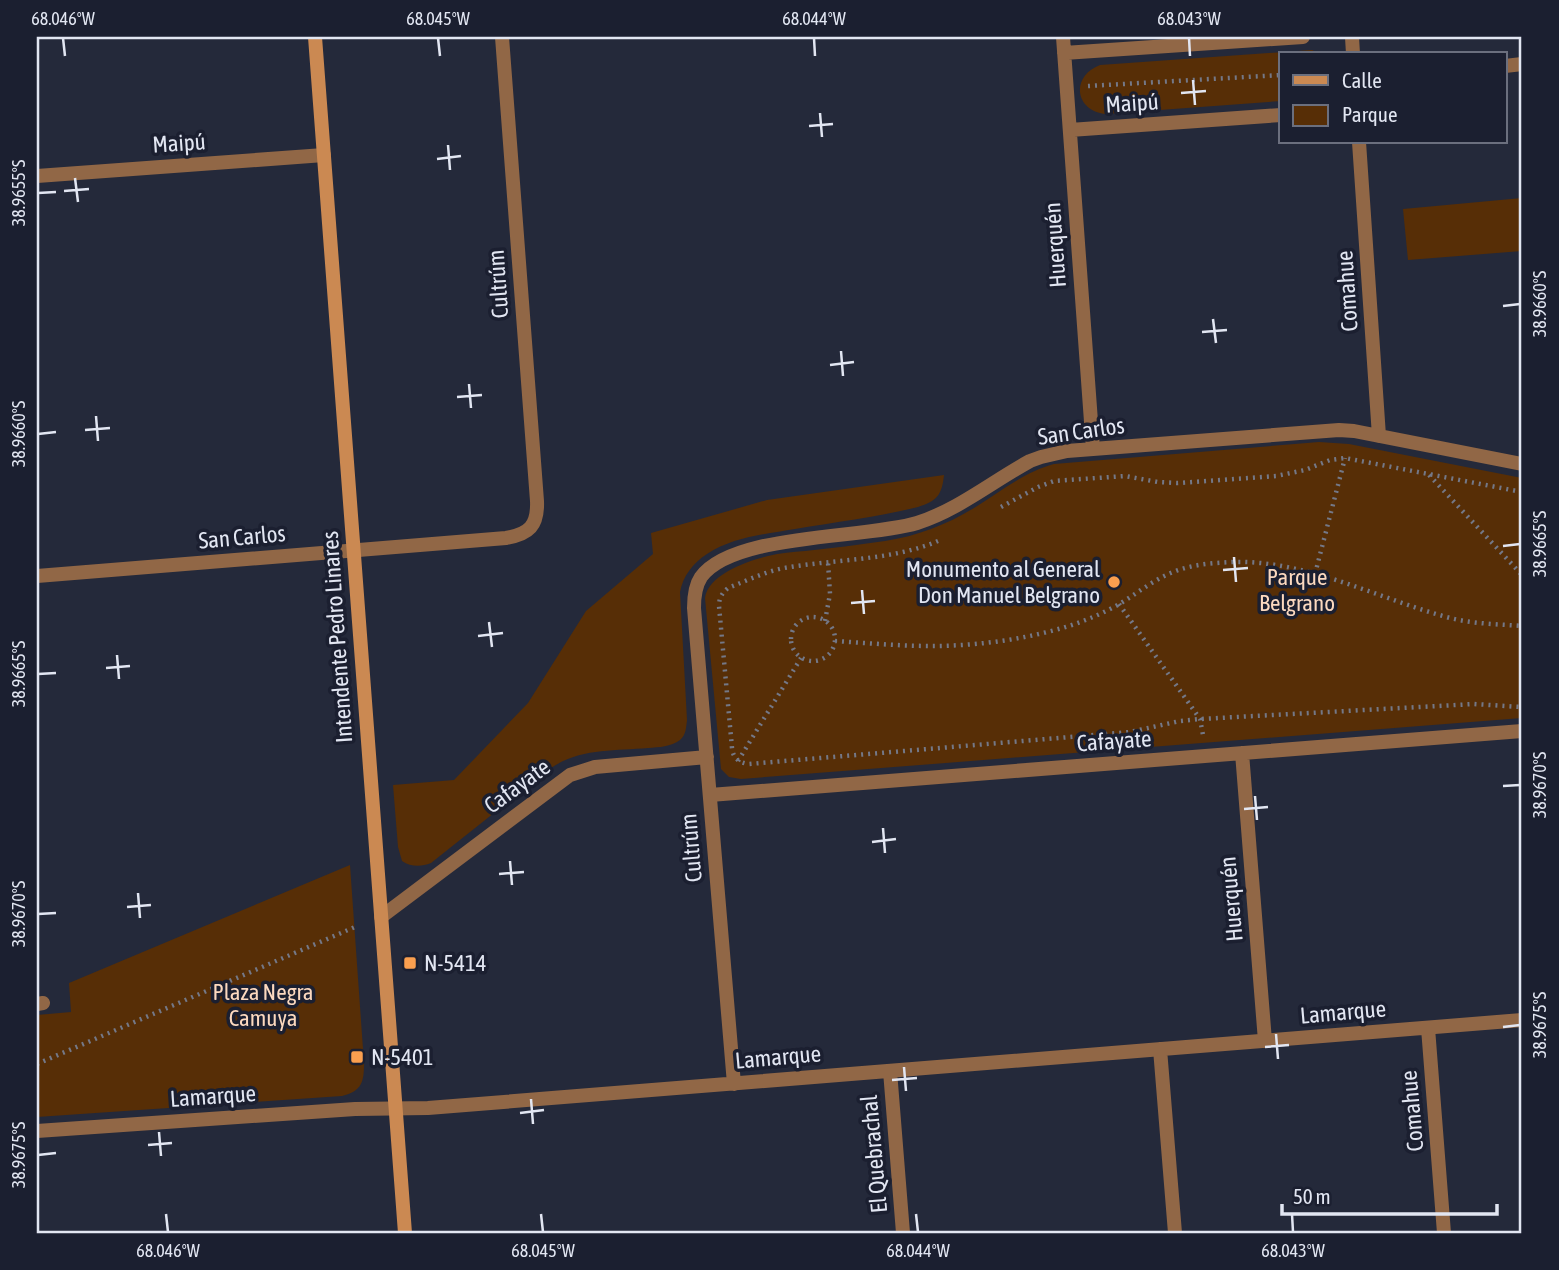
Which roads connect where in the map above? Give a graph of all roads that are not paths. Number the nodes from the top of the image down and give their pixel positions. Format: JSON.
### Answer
{"nodes":[{"id":1,"x":315,"y":37,"type":"edge"},
{"id":2,"x":502,"y":37,"type":"edge"},
{"id":3,"x":1063,"y":37,"type":"edge"},
{"id":4,"x":1303,"y":37,"type":"edge"},
{"id":5,"x":1065,"y":53,"type":"junction"},
{"id":6,"x":1279,"y":115,"type":"edge"},
{"id":7,"x":1070,"y":130,"type":"junction"},
{"id":8,"x":1359,"y":144,"type":"edge"},
{"id":9,"x":324,"y":155,"type":"junction"},
{"id":10,"x":37,"y":176,"type":"edge"},
{"id":11,"x":1379,"y":436,"type":"junction"},
{"id":12,"x":1093,"y":449,"type":"junction"},
{"id":13,"x":1522,"y":464,"type":"edge"},
{"id":14,"x":532,"y":527,"type":"joint"},
{"id":15,"x":354,"y":550,"type":"junction"},
{"id":16,"x":37,"y":576,"type":"edge"},
{"id":17,"x":694,"y":608,"type":"joint"},
{"id":18,"x":1522,"y":731,"type":"edge"},
{"id":19,"x":1242,"y":753,"type":"junction"},
{"id":20,"x":707,"y":757,"type":"junction"},
{"id":21,"x":710,"y":795,"type":"junction"},
{"id":22,"x":381,"y":917,"type":"junction"},
{"id":23,"x":1522,"y":1020,"type":"edge"},
{"id":24,"x":1428,"y":1028,"type":"junction"},
{"id":25,"x":1265,"y":1041,"type":"junction"},
{"id":26,"x":1160,"y":1049,"type":"junction"},
{"id":27,"x":890,"y":1071,"type":"junction"},
{"id":28,"x":734,"y":1084,"type":"junction"},
{"id":29,"x":396,"y":1109,"type":"junction"},
{"id":30,"x":37,"y":1131,"type":"edge"},
{"id":31,"x":405,"y":1233,"type":"edge"},
{"id":32,"x":903,"y":1233,"type":"edge"},
{"id":33,"x":1175,"y":1233,"type":"edge"},
{"id":34,"x":1444,"y":1233,"type":"edge"}],
"edges":[{"from":1,"to":9,"type":"main road","name":"Intendente Pedro Linares"},
{"from":2,"to":14,"type":"street","name":"Cultrúm"},
{"from":3,"to":5,"type":"street","name":"Huerquén"},
{"from":4,"to":5,"type":"street"},
{"from":5,"to":7,"type":"street","name":"Huerquén"},
{"from":6,"to":7,"type":"street","name":"Maipú"},
{"from":7,"to":12,"type":"street","name":"Huerquén"},
{"from":8,"to":11,"type":"street","name":"Comahue"},
{"from":9,"to":10,"type":"street","name":"Maipú"},
{"from":9,"to":15,"type":"main road","name":"Intendente Pedro Linares"},
{"from":11,"to":12,"type":"street","name":"San Carlos"},
{"from":11,"to":13,"type":"street","name":"San Carlos"},
{"from":12,"to":17,"type":"street","name":"San Carlos"},
{"from":14,"to":15,"type":"street","name":"San Carlos"},
{"from":15,"to":16,"type":"street","name":"San Carlos"},
{"from":15,"to":22,"type":"main road","name":"Intendente Pedro Linares"},
{"from":17,"to":20,"type":"street","name":"Cultrúm"},
{"from":18,"to":19,"type":"street","name":"Cafayate"},
{"from":19,"to":21,"type":"street","name":"Cafayate"},
{"from":19,"to":25,"type":"street","name":"Huerquén"},
{"from":20,"to":21,"type":"street","name":"Cultrúm"},
{"from":20,"to":22,"type":"street","name":"Cafayate"},
{"from":21,"to":28,"type":"street","name":"Cultrúm"},
{"from":22,"to":29,"type":"main road","name":"Intendente Pedro Linares"},
{"from":23,"to":24,"type":"street","name":"Lamarque"},
{"from":24,"to":25,"type":"street","name":"Lamarque"},
{"from":24,"to":34,"type":"street","name":"Comahue"},
{"from":25,"to":26,"type":"street","name":"Lamarque"},
{"from":26,"to":27,"type":"street","name":"Lamarque"},
{"from":26,"to":33,"type":"street"},
{"from":27,"to":28,"type":"street","name":"Lamarque"},
{"from":27,"to":32,"type":"street","name":"El Quebrachal"},
{"from":28,"to":29,"type":"street","name":"Lamarque"},
{"from":29,"to":30,"type":"street","name":"Lamarque"},
{"from":29,"to":31,"type":"main road","name":"Intendente Pedro Linares"}]}
